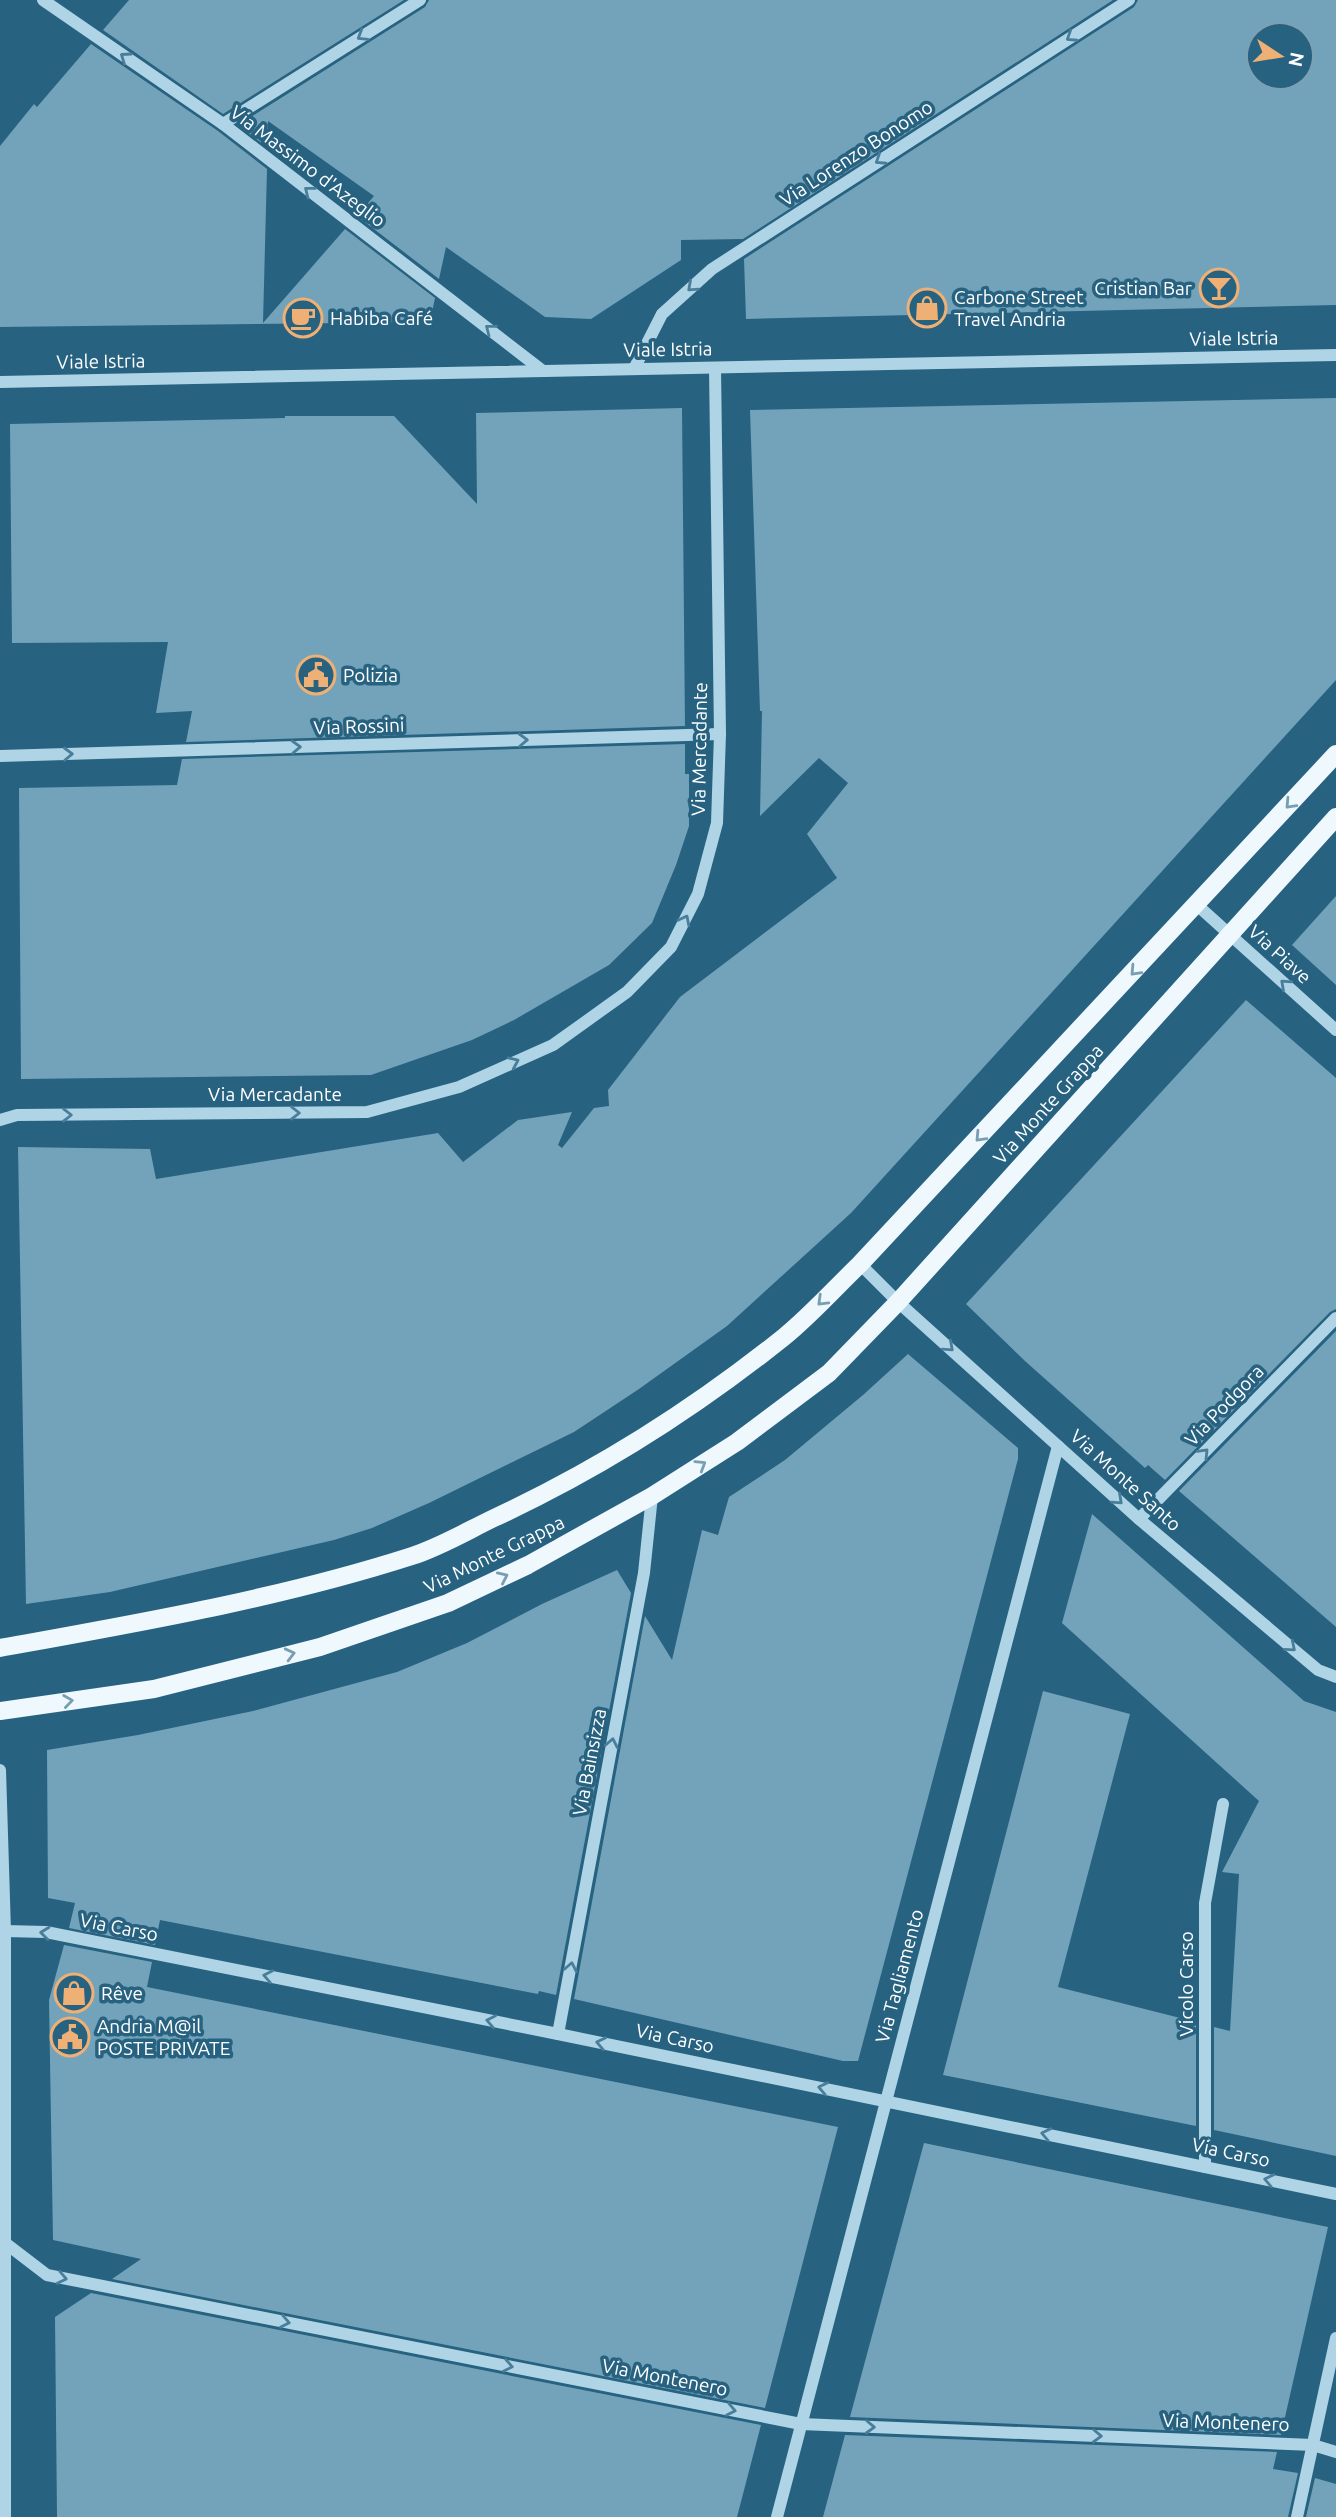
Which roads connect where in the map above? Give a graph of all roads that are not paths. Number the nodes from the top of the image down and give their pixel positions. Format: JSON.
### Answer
{"nodes":[{"id":1,"x":43,"y":0,"type":"edge"},
{"id":2,"x":420,"y":0,"type":"edge"},
{"id":3,"x":1129,"y":0,"type":"edge"},
{"id":4,"x":223,"y":124,"type":"junction"},
{"id":5,"x":1336,"y":355,"type":"edge"},
{"id":6,"x":715,"y":368,"type":"junction"},
{"id":7,"x":634,"y":369,"type":"junction"},
{"id":8,"x":543,"y":371,"type":"junction"},
{"id":9,"x":0,"y":382,"type":"edge"},
{"id":10,"x":720,"y":734,"type":"junction"},
{"id":11,"x":1336,"y":754,"type":"edge"},
{"id":12,"x":0,"y":756,"type":"edge"},
{"id":13,"x":1336,"y":817,"type":"edge"},
{"id":14,"x":1197,"y":905,"type":"junction"},
{"id":15,"x":1230,"y":934,"type":"junction"},
{"id":16,"x":1336,"y":1030,"type":"edge"},
{"id":17,"x":0,"y":1121,"type":"edge"},
{"id":18,"x":860,"y":1264,"type":"junction"},
{"id":19,"x":898,"y":1302,"type":"junction"},
{"id":20,"x":1336,"y":1318,"type":"edge"},
{"id":21,"x":1058,"y":1446,"type":"junction"},
{"id":22,"x":652,"y":1496,"type":"junction"},
{"id":23,"x":1139,"y":1519,"type":"junction"},
{"id":24,"x":0,"y":1648,"type":"edge"},
{"id":25,"x":1336,"y":1677,"type":"edge"},
{"id":26,"x":0,"y":1711,"type":"edge"},
{"id":27,"x":0,"y":1770,"type":"edge"},
{"id":28,"x":1223,"y":1804,"type":"dead end"},
{"id":29,"x":3,"y":1935,"type":"edge"},
{"id":30,"x":558,"y":2034,"type":"junction"},
{"id":31,"x":886,"y":2101,"type":"junction"},
{"id":32,"x":1205,"y":2167,"type":"junction"},
{"id":33,"x":1336,"y":2194,"type":"edge"},
{"id":34,"x":2,"y":2241,"type":"edge"},
{"id":35,"x":1336,"y":2338,"type":"edge"},
{"id":36,"x":802,"y":2424,"type":"junction"},
{"id":37,"x":1313,"y":2445,"type":"junction"},
{"id":38,"x":1336,"y":2452,"type":"edge"},
{"id":39,"x":5,"y":2517,"type":"edge"},
{"id":40,"x":777,"y":2517,"type":"edge"},
{"id":41,"x":1297,"y":2517,"type":"edge"}],
"edges":[{"from":4,"to":1,"type":"street","name":"Via Massimo d'Azeglio","one_way":true},
{"from":2,"to":4,"type":"street","one_way":true},
{"from":3,"to":7,"type":"street","name":"Via Lorenzo Bonomo","one_way":true},
{"from":8,"to":4,"type":"street","name":"Via Massimo d'Azeglio","one_way":true},
{"from":5,"to":6,"type":"street","name":"Viale Istria"},
{"from":6,"to":7,"type":"street","name":"Viale Istria"},
{"from":6,"to":10,"type":"street","name":"Via Mercadante"},
{"from":7,"to":8,"type":"street","name":"Viale Istria"},
{"from":8,"to":9,"type":"street","name":"Viale Istria"},
{"from":12,"to":10,"type":"street","name":"Via Rossini","one_way":true},
{"from":17,"to":10,"type":"street","name":"Via Mercadante","one_way":true},
{"from":11,"to":14,"type":"main road","name":"Via Monte Grappa","one_way":true},
{"from":13,"to":15,"type":"main road","name":"Via Monte Grappa"},
{"from":14,"to":15,"type":"street"},
{"from":14,"to":18,"type":"main road","name":"Via Monte Grappa","one_way":true},
{"from":16,"to":15,"type":"street","name":"Via Piave","one_way":true},
{"from":15,"to":19,"type":"main road","name":"Via Monte Grappa"},
{"from":18,"to":19,"type":"street"},
{"from":18,"to":24,"type":"main road","name":"Via Monte Grappa","one_way":true},
{"from":19,"to":21,"type":"street","name":"Via Monte Santo","one_way":true},
{"from":22,"to":19,"type":"main road","name":"Via Monte Grappa","one_way":true},
{"from":23,"to":20,"type":"street","name":"Via Podgora","one_way":true},
{"from":21,"to":23,"type":"street","name":"Via Monte Santo","one_way":true},
{"from":21,"to":31,"type":"street","name":"Via Tagliamento"},
{"from":26,"to":22,"type":"main road","name":"Via Monte Grappa","one_way":true},
{"from":30,"to":22,"type":"street","name":"Via Bainsizza","one_way":true},
{"from":23,"to":25,"type":"street","name":"Via Monte Santo","one_way":true},
{"from":27,"to":29,"type":"street"},
{"from":28,"to":32,"type":"street","name":"Vicolo Carso"},
{"from":30,"to":29,"type":"street","name":"Via Carso","one_way":true},
{"from":29,"to":34,"type":"street"},
{"from":31,"to":30,"type":"street","name":"Via Carso","one_way":true},
{"from":32,"to":31,"type":"street","name":"Via Carso","one_way":true},
{"from":31,"to":36,"type":"street","name":"Via Tagliamento"},
{"from":33,"to":32,"type":"street","name":"Via Carso","one_way":true},
{"from":34,"to":36,"type":"street","name":"Via Montenero","one_way":true},
{"from":34,"to":39,"type":"street"},
{"from":35,"to":37,"type":"street"},
{"from":36,"to":37,"type":"street","name":"Via Montenero","one_way":true},
{"from":36,"to":40,"type":"street","name":"Via Tagliamento"},
{"from":37,"to":38,"type":"street","name":"Via Montenero"},
{"from":37,"to":41,"type":"street"}]}
